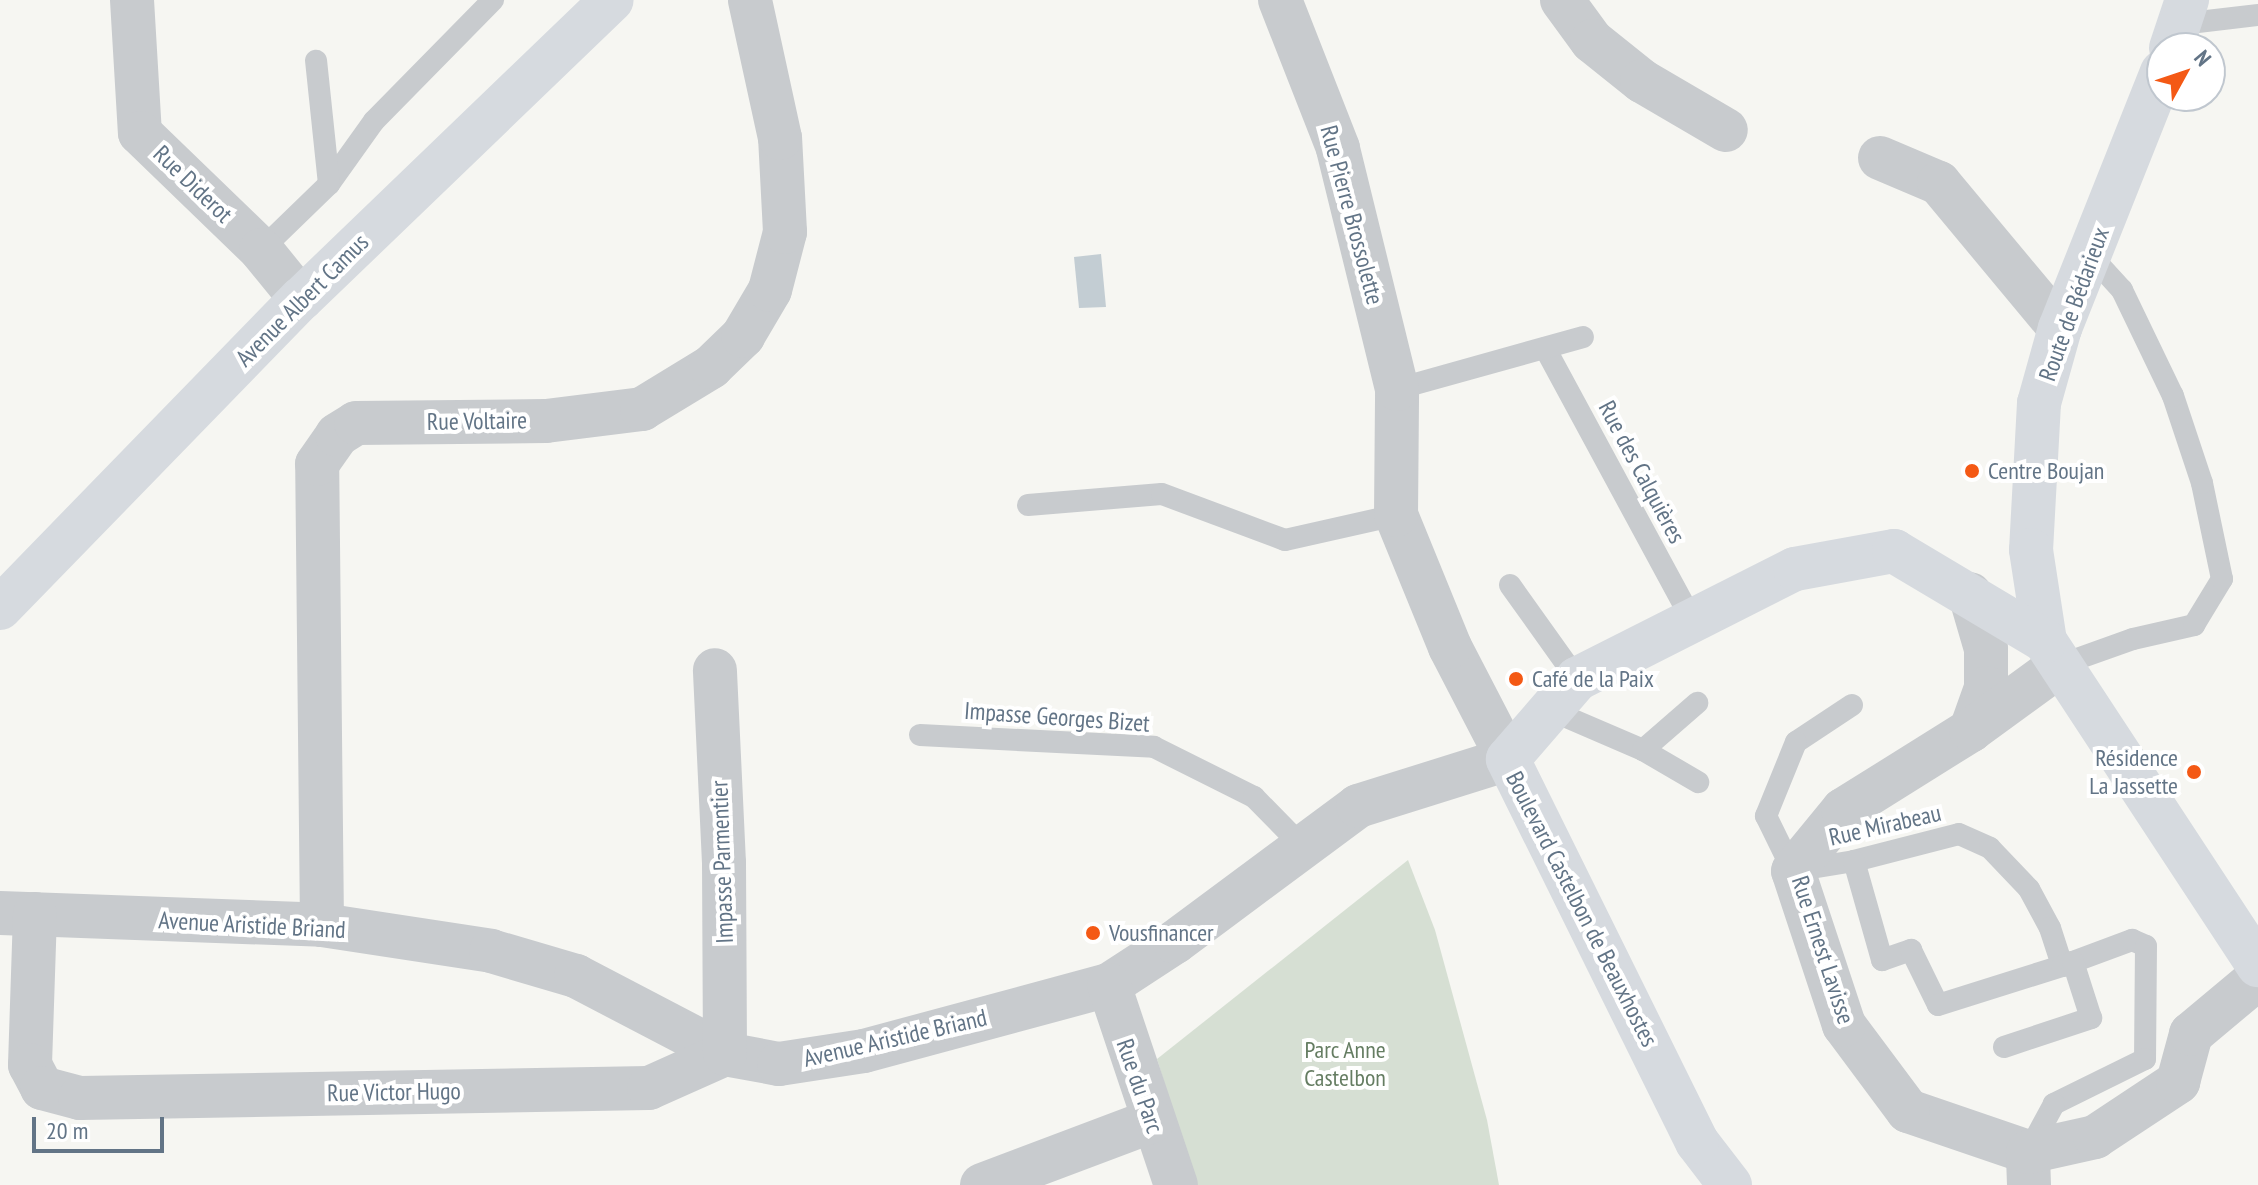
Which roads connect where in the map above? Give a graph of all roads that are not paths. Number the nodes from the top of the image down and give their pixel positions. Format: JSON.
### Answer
{"nodes":[{"id":1,"x":132,"y":0,"type":"edge"},
{"id":2,"x":493,"y":0,"type":"edge"},
{"id":3,"x":612,"y":0,"type":"edge"},
{"id":4,"x":750,"y":0,"type":"edge"},
{"id":5,"x":1280,"y":0,"type":"edge"},
{"id":6,"x":1562,"y":0,"type":"edge"},
{"id":7,"x":2258,"y":15,"type":"edge"},
{"id":8,"x":2180,"y":24,"type":"edge"},
{"id":9,"x":316,"y":61,"type":"dead end"},
{"id":10,"x":2146,"y":112,"type":"edge"},
{"id":11,"x":1726,"y":130,"type":"dead end"},
{"id":12,"x":1880,"y":158,"type":"dead end"},
{"id":13,"x":329,"y":184,"type":"junction"},
{"id":14,"x":261,"y":250,"type":"junction"},
{"id":15,"x":2090,"y":255,"type":"junction"},
{"id":16,"x":301,"y":299,"type":"junction"},
{"id":17,"x":2060,"y":328,"type":"junction"},
{"id":18,"x":1583,"y":337,"type":"dead end"},
{"id":19,"x":1545,"y":348,"type":"junction"},
{"id":20,"x":1397,"y":389,"type":"junction"},
{"id":21,"x":1028,"y":505,"type":"dead end"},
{"id":22,"x":1396,"y":515,"type":"junction"},
{"id":23,"x":1510,"y":585,"type":"dead end"},
{"id":24,"x":1970,"y":594,"type":"junction"},
{"id":25,"x":0,"y":608,"type":"edge"},
{"id":26,"x":1692,"y":620,"type":"junction"},
{"id":27,"x":2052,"y":653,"type":"junction"},
{"id":28,"x":715,"y":670,"type":"dead end"},
{"id":29,"x":1563,"y":694,"type":"junction"},
{"id":30,"x":1697,"y":703,"type":"dead end"},
{"id":31,"x":1852,"y":705,"type":"dead end"},
{"id":32,"x":1971,"y":730,"type":"junction"},
{"id":33,"x":920,"y":735,"type":"dead end"},
{"id":34,"x":1643,"y":750,"type":"junction"},
{"id":35,"x":1508,"y":759,"type":"junction"},
{"id":36,"x":1698,"y":782,"type":"dead end"},
{"id":37,"x":1303,"y":847,"type":"junction"},
{"id":38,"x":1854,"y":861,"type":"junction"},
{"id":39,"x":1793,"y":871,"type":"junction"},
{"id":40,"x":18,"y":914,"type":"edge"},
{"id":41,"x":322,"y":925,"type":"junction"},
{"id":42,"x":2068,"y":964,"type":"junction"},
{"id":43,"x":2258,"y":965,"type":"edge"},
{"id":44,"x":2258,"y":978,"type":"edge"},
{"id":45,"x":1109,"y":985,"type":"junction"},
{"id":46,"x":2004,"y":1047,"type":"dead end"},
{"id":47,"x":725,"y":1054,"type":"junction"},
{"id":48,"x":1152,"y":1121,"type":"junction"},
{"id":49,"x":2029,"y":1168,"type":"edge"},
{"id":50,"x":982,"y":1185,"type":"edge"},
{"id":51,"x":1176,"y":1185,"type":"edge"},
{"id":52,"x":1730,"y":1185,"type":"edge"}],
"edges":[{"from":1,"to":14,"type":"street","name":"Rue Diderot"},
{"from":2,"to":13,"type":"lane"},
{"from":3,"to":16,"type":"street","name":"Avenue Albert Camus"},
{"from":4,"to":41,"type":"street","name":"Rue Voltaire"},
{"from":5,"to":20,"type":"street","name":"Rue Pierre Brossolette"},
{"from":6,"to":11,"type":"street"},
{"from":7,"to":8,"type":"lane"},
{"from":9,"to":13,"type":"lane"},
{"from":10,"to":15,"type":"street","name":"Route de Bédarieux"},
{"from":12,"to":17,"type":"street"},
{"from":13,"to":14,"type":"lane"},
{"from":14,"to":16,"type":"street","name":"Rue Diderot"},
{"from":15,"to":17,"type":"street","name":"Route de Bédarieux"},
{"from":15,"to":27,"type":"lane"},
{"from":16,"to":25,"type":"street","name":"Avenue Albert Camus"},
{"from":17,"to":27,"type":"street","name":"Route de Bédarieux"},
{"from":18,"to":19,"type":"lane"},
{"from":19,"to":20,"type":"lane"},
{"from":19,"to":26,"type":"lane","name":"Rue des Calquières"},
{"from":20,"to":22,"type":"street","name":"Rue Pierre Brossolette"},
{"from":21,"to":22,"type":"lane"},
{"from":22,"to":35,"type":"street","name":"Rue Pierre Brossolette"},
{"from":23,"to":29,"type":"lane"},
{"from":24,"to":26,"type":"street","name":"Boulevard Castelbon de Beauxhostes"},
{"from":24,"to":27,"type":"street","name":"Boulevard Castelbon de Beauxhostes"},
{"from":24,"to":32,"type":"street"},
{"from":26,"to":29,"type":"street","name":"Boulevard Castelbon de Beauxhostes"},
{"from":27,"to":32,"type":"street","name":"Rue Ernest Lavisse"},
{"from":27,"to":43,"type":"street"},
{"from":28,"to":47,"type":"street","name":"Impasse Parmentier"},
{"from":29,"to":34,"type":"lane"},
{"from":29,"to":35,"type":"street","name":"Boulevard Castelbon de Beauxhostes"},
{"from":30,"to":34,"type":"lane"},
{"from":31,"to":39,"type":"lane"},
{"from":32,"to":39,"type":"street","name":"Rue Ernest Lavisse"},
{"from":33,"to":37,"type":"lane","name":"Impasse Georges Bizet"},
{"from":34,"to":36,"type":"lane"},
{"from":35,"to":37,"type":"street","name":"Avenue Aristide Briand"},
{"from":35,"to":52,"type":"street","name":"Boulevard Castelbon de Beauxhostes"},
{"from":37,"to":45,"type":"street","name":"Avenue Aristide Briand"},
{"from":38,"to":39,"type":"lane","name":"Rue Mirabeau"},
{"from":38,"to":42,"type":"lane","name":"Rue Mirabeau"},
{"from":38,"to":42,"type":"lane"},
{"from":39,"to":49,"type":"street","name":"Rue Ernest Lavisse"},
{"from":40,"to":41,"type":"street","name":"Avenue Aristide Briand"},
{"from":40,"to":47,"type":"street","name":"Rue Victor Hugo"},
{"from":41,"to":47,"type":"street","name":"Avenue Aristide Briand"},
{"from":42,"to":46,"type":"lane","name":"Rue Mirabeau"},
{"from":42,"to":49,"type":"lane"},
{"from":44,"to":49,"type":"street"},
{"from":45,"to":47,"type":"street","name":"Avenue Aristide Briand"},
{"from":45,"to":48,"type":"street","name":"Rue du Parc"},
{"from":48,"to":50,"type":"street"},
{"from":48,"to":51,"type":"street","name":"Rue du Parc"}]}
